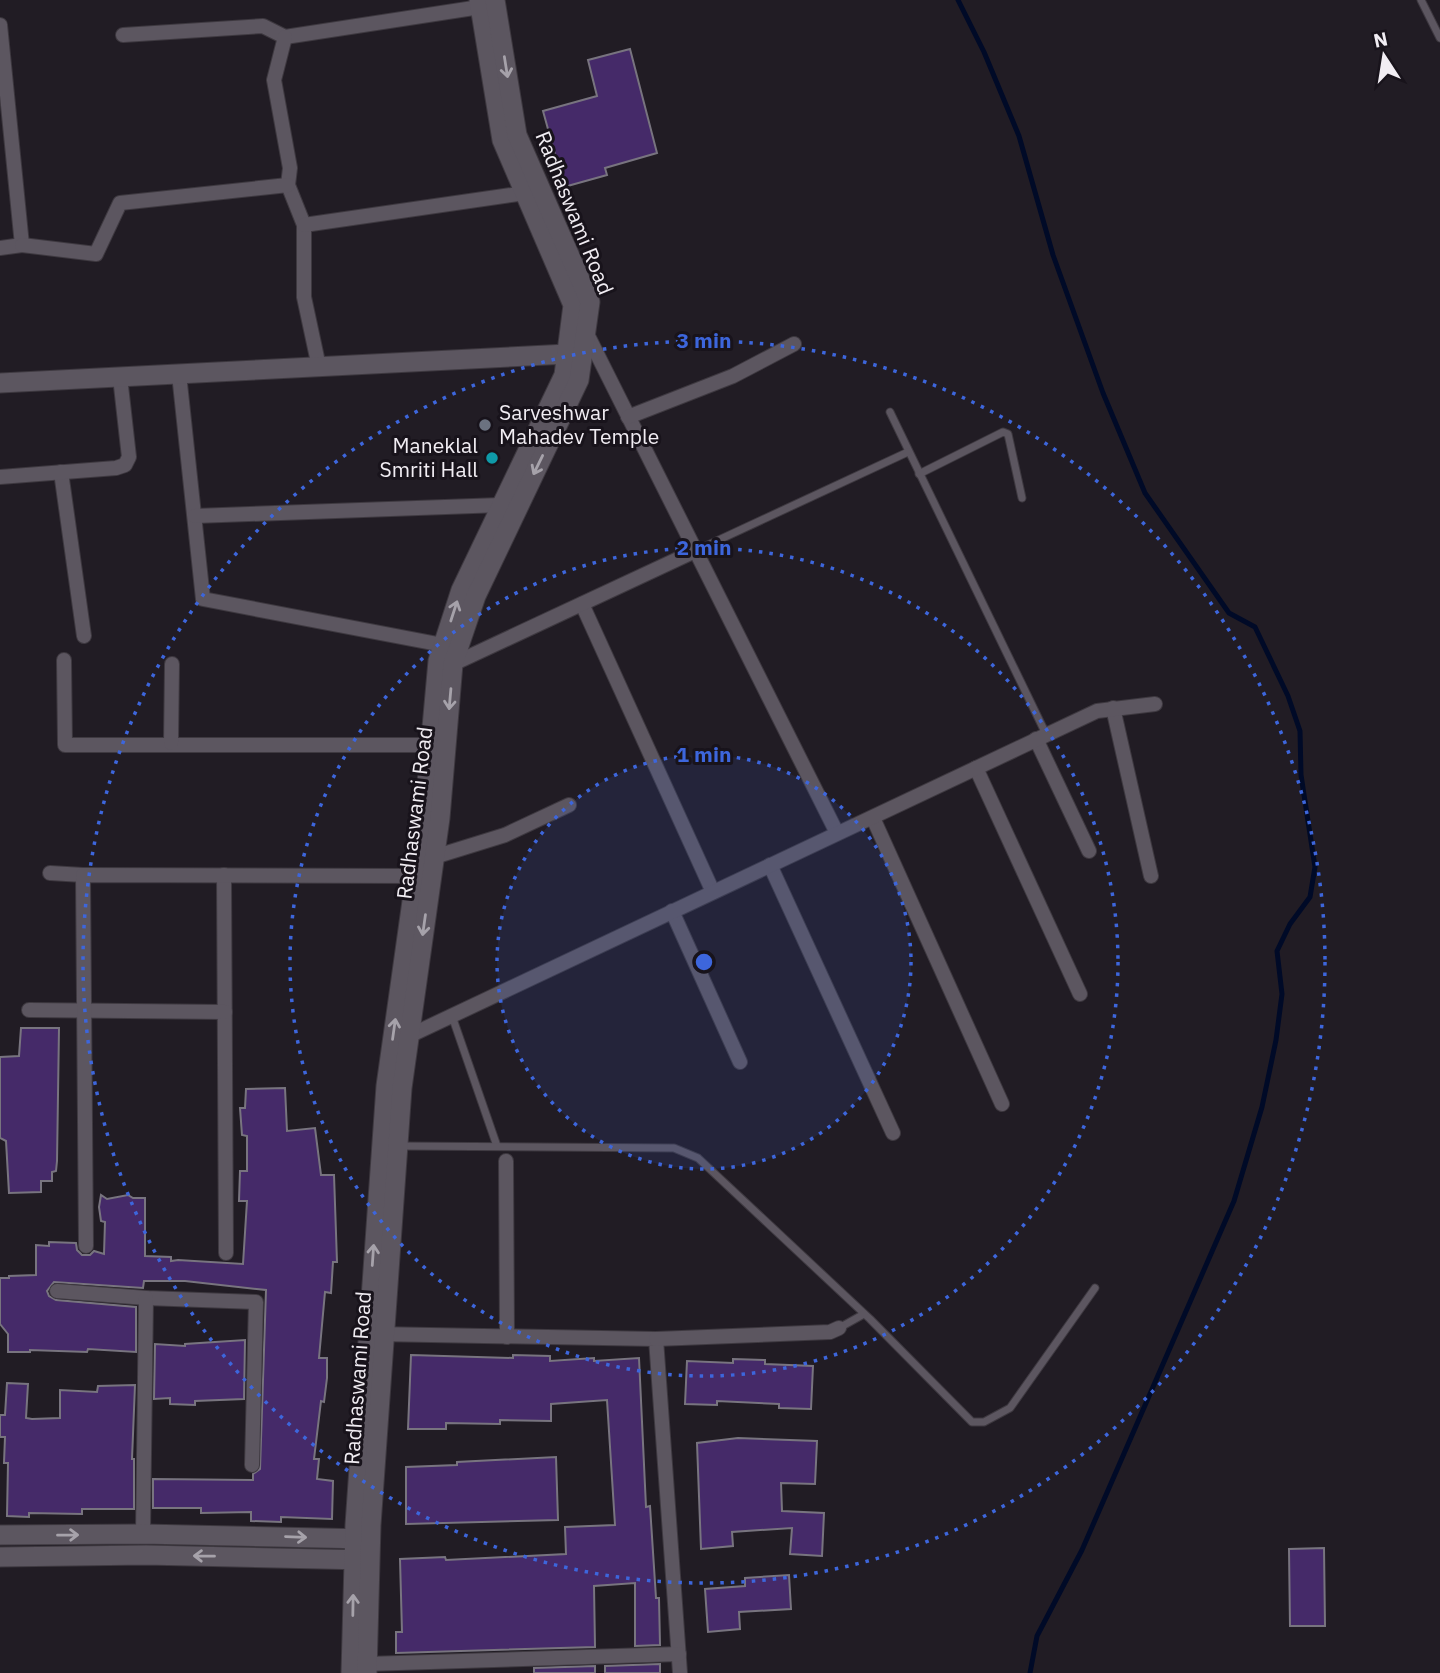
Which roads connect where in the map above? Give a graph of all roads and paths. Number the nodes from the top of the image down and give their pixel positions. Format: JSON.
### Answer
{"nodes":[{"id":1,"x":1421,"y":0,"type":"edge"},
{"id":2,"x":485,"y":2,"type":"edge"},
{"id":3,"x":0,"y":25,"type":"edge"},
{"id":4,"x":123,"y":35,"type":"dead end"},
{"id":5,"x":285,"y":37,"type":"junction"},
{"id":6,"x":1440,"y":38,"type":"edge"},
{"id":7,"x":288,"y":185,"type":"junction"},
{"id":8,"x":525,"y":193,"type":"junction"},
{"id":9,"x":304,"y":225,"type":"junction"},
{"id":10,"x":22,"y":245,"type":"junction"},
{"id":11,"x":0,"y":248,"type":"edge"},
{"id":12,"x":586,"y":332,"type":"junction"},
{"id":13,"x":794,"y":344,"type":"dead end"},
{"id":14,"x":566,"y":354,"type":"junction"},
{"id":15,"x":319,"y":367,"type":"junction"},
{"id":16,"x":179,"y":374,"type":"junction"},
{"id":17,"x":120,"y":377,"type":"junction"},
{"id":18,"x":0,"y":383,"type":"edge"},
{"id":19,"x":890,"y":412,"type":"dead end"},
{"id":20,"x":628,"y":417,"type":"junction"},
{"id":21,"x":908,"y":452,"type":"junction"},
{"id":22,"x":61,"y":472,"type":"junction"},
{"id":23,"x":919,"y":474,"type":"junction"},
{"id":24,"x":0,"y":477,"type":"edge"},
{"id":25,"x":1022,"y":498,"type":"dead end"},
{"id":26,"x":501,"y":505,"type":"junction"},
{"id":27,"x":195,"y":516,"type":"junction"},
{"id":28,"x":695,"y":551,"type":"junction"},
{"id":29,"x":582,"y":604,"type":"junction"},
{"id":30,"x":84,"y":636,"type":"dead end"},
{"id":31,"x":443,"y":645,"type":"junction"},
{"id":32,"x":64,"y":660,"type":"dead end"},
{"id":33,"x":172,"y":664,"type":"dead end"},
{"id":34,"x":453,"y":664,"type":"junction"},
{"id":35,"x":1155,"y":704,"type":"dead end"},
{"id":36,"x":1114,"y":708,"type":"junction"},
{"id":37,"x":1041,"y":737,"type":"junction"},
{"id":38,"x":171,"y":743,"type":"junction"},
{"id":39,"x":430,"y":745,"type":"junction"},
{"id":40,"x":976,"y":768,"type":"junction"},
{"id":41,"x":569,"y":805,"type":"dead end"},
{"id":42,"x":873,"y":818,"type":"junction"},
{"id":43,"x":837,"y":833,"type":"junction"},
{"id":44,"x":1089,"y":851,"type":"dead end"},
{"id":45,"x":434,"y":857,"type":"junction"},
{"id":46,"x":770,"y":865,"type":"junction"},
{"id":47,"x":50,"y":873,"type":"dead end"},
{"id":48,"x":83,"y":875,"type":"junction"},
{"id":49,"x":224,"y":875,"type":"junction"},
{"id":50,"x":416,"y":876,"type":"junction"},
{"id":51,"x":1151,"y":876,"type":"dead end"},
{"id":52,"x":713,"y":892,"type":"junction"},
{"id":53,"x":672,"y":911,"type":"junction"},
{"id":54,"x":1080,"y":994,"type":"dead end"},
{"id":55,"x":29,"y":1010,"type":"dead end"},
{"id":56,"x":84,"y":1012,"type":"junction"},
{"id":57,"x":225,"y":1012,"type":"junction"},
{"id":58,"x":452,"y":1016,"type":"junction"},
{"id":59,"x":409,"y":1036,"type":"junction"},
{"id":60,"x":740,"y":1062,"type":"dead end"},
{"id":61,"x":1002,"y":1104,"type":"dead end"},
{"id":62,"x":893,"y":1133,"type":"dead end"},
{"id":63,"x":397,"y":1146,"type":"junction"},
{"id":64,"x":497,"y":1146,"type":"junction"},
{"id":65,"x":506,"y":1161,"type":"dead end"},
{"id":66,"x":86,"y":1246,"type":"dead end"},
{"id":67,"x":226,"y":1253,"type":"dead end"},
{"id":68,"x":1094,"y":1289,"type":"dead end"},
{"id":69,"x":57,"y":1291,"type":"dead end"},
{"id":70,"x":146,"y":1298,"type":"junction"},
{"id":71,"x":864,"y":1314,"type":"junction"},
{"id":72,"x":839,"y":1328,"type":"joint"},
{"id":73,"x":375,"y":1334,"type":"junction"},
{"id":74,"x":507,"y":1337,"type":"junction"},
{"id":75,"x":656,"y":1339,"type":"junction"},
{"id":76,"x":252,"y":1465,"type":"dead end"},
{"id":77,"x":143,"y":1534,"type":"junction"},
{"id":78,"x":0,"y":1535,"type":"edge"},
{"id":79,"x":362,"y":1539,"type":"junction"},
{"id":80,"x":0,"y":1557,"type":"edge"},
{"id":81,"x":362,"y":1560,"type":"junction"},
{"id":82,"x":679,"y":1654,"type":"junction"},
{"id":83,"x":362,"y":1670,"type":"edge"},
{"id":84,"x":680,"y":1673,"type":"edge"}],
"edges":[{"from":1,"to":6,"type":"lane"},
{"from":2,"to":5,"type":"street"},
{"from":2,"to":8,"type":"street","name":"Radhaswami Road"},
{"from":2,"to":12,"type":"street","name":"Radhaswami Road","one_way":true},
{"from":3,"to":10,"type":"street"},
{"from":4,"to":5,"type":"street"},
{"from":5,"to":7,"type":"street"},
{"from":7,"to":9,"type":"street"},
{"from":7,"to":10,"type":"street"},
{"from":8,"to":9,"type":"street"},
{"from":8,"to":14,"type":"street","name":"Radhaswami Road"},
{"from":9,"to":15,"type":"street"},
{"from":10,"to":11,"type":"street"},
{"from":12,"to":20,"type":"street"},
{"from":12,"to":34,"type":"street","name":"Radhaswami Road","one_way":true},
{"from":13,"to":20,"type":"street"},
{"from":14,"to":15,"type":"street"},
{"from":14,"to":26,"type":"street","name":"Radhaswami Road"},
{"from":15,"to":16,"type":"street"},
{"from":16,"to":17,"type":"street"},
{"from":16,"to":27,"type":"street"},
{"from":17,"to":18,"type":"street"},
{"from":17,"to":22,"type":"street"},
{"from":19,"to":21,"type":"lane"},
{"from":20,"to":28,"type":"street"},
{"from":21,"to":23,"type":"lane"},
{"from":21,"to":28,"type":"lane"},
{"from":22,"to":24,"type":"street"},
{"from":22,"to":30,"type":"street"},
{"from":23,"to":25,"type":"lane"},
{"from":23,"to":37,"type":"lane"},
{"from":26,"to":27,"type":"street"},
{"from":31,"to":26,"type":"street","name":"Radhaswami Road","one_way":true},
{"from":27,"to":31,"type":"street"},
{"from":28,"to":29,"type":"street"},
{"from":28,"to":43,"type":"street"},
{"from":29,"to":34,"type":"street"},
{"from":29,"to":52,"type":"street"},
{"from":31,"to":39,"type":"street","name":"Radhaswami Road"},
{"from":32,"to":38,"type":"street"},
{"from":33,"to":38,"type":"street"},
{"from":34,"to":45,"type":"street","name":"Radhaswami Road","one_way":true},
{"from":35,"to":36,"type":"street"},
{"from":36,"to":37,"type":"street"},
{"from":36,"to":51,"type":"street"},
{"from":37,"to":40,"type":"street"},
{"from":37,"to":44,"type":"street"},
{"from":38,"to":39,"type":"street"},
{"from":39,"to":50,"type":"street","name":"Radhaswami Road"},
{"from":40,"to":42,"type":"street"},
{"from":40,"to":54,"type":"street"},
{"from":41,"to":45,"type":"street"},
{"from":42,"to":43,"type":"street"},
{"from":42,"to":61,"type":"street"},
{"from":43,"to":46,"type":"street"},
{"from":45,"to":59,"type":"street","name":"Radhaswami Road","one_way":true},
{"from":46,"to":52,"type":"street"},
{"from":46,"to":62,"type":"street"},
{"from":47,"to":48,"type":"street"},
{"from":48,"to":49,"type":"street"},
{"from":48,"to":56,"type":"street"},
{"from":49,"to":50,"type":"street"},
{"from":49,"to":57,"type":"street"},
{"from":73,"to":50,"type":"street","name":"Radhaswami Road","one_way":true},
{"from":52,"to":53,"type":"street"},
{"from":53,"to":58,"type":"street"},
{"from":53,"to":60,"type":"street"},
{"from":55,"to":56,"type":"street"},
{"from":56,"to":57,"type":"street"},
{"from":56,"to":66,"type":"street"},
{"from":57,"to":67,"type":"street"},
{"from":58,"to":59,"type":"street"},
{"from":58,"to":64,"type":"lane"},
{"from":59,"to":63,"type":"street","name":"Radhaswami Road"},
{"from":63,"to":64,"type":"lane"},
{"from":63,"to":73,"type":"street","name":"Radhaswami Road"},
{"from":64,"to":71,"type":"lane"},
{"from":65,"to":74,"type":"street"},
{"from":68,"to":71,"type":"lane"},
{"from":69,"to":70,"type":"street"},
{"from":70,"to":76,"type":"street"},
{"from":70,"to":77,"type":"street"},
{"from":71,"to":72,"type":"lane"},
{"from":72,"to":75,"type":"street"},
{"from":73,"to":74,"type":"street"},
{"from":73,"to":79,"type":"street","name":"Radhaswami Road"},
{"from":74,"to":75,"type":"street"},
{"from":75,"to":82,"type":"street"},
{"from":78,"to":77,"type":"street","one_way":true},
{"from":77,"to":79,"type":"street","one_way":true},
{"from":79,"to":81,"type":"street","name":"Radhaswami Road"},
{"from":81,"to":80,"type":"street","one_way":true},
{"from":81,"to":83,"type":"street","name":"Radhaswami Road"},
{"from":82,"to":83,"type":"street"},
{"from":82,"to":84,"type":"street"}]}
